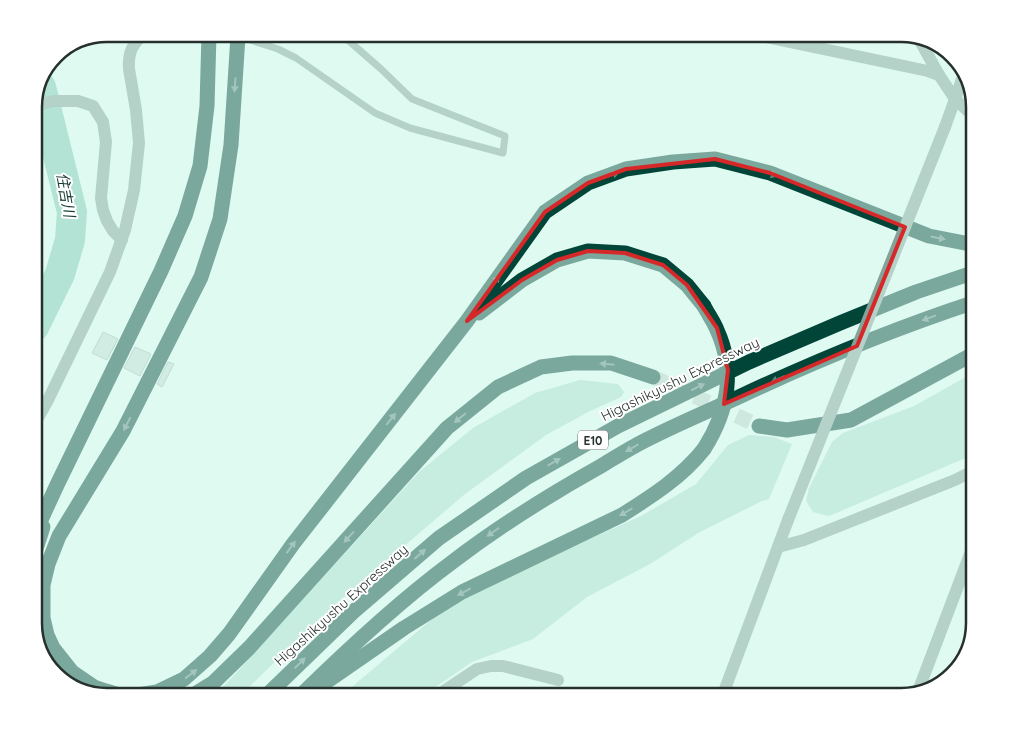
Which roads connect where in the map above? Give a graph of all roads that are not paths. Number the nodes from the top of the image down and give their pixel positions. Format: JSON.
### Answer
{"nodes":[{"id":1,"x":135,"y":43,"type":"edge"},
{"id":2,"x":209,"y":43,"type":"edge"},
{"id":3,"x":232,"y":43,"type":"edge"},
{"id":4,"x":262,"y":43,"type":"edge"},
{"id":5,"x":351,"y":43,"type":"edge"},
{"id":6,"x":803,"y":43,"type":"edge"},
{"id":7,"x":923,"y":46,"type":"edge"},
{"id":8,"x":938,"y":75,"type":"junction"},
{"id":9,"x":961,"y":82,"type":"edge"},
{"id":10,"x":955,"y":99,"type":"junction"},
{"id":11,"x":43,"y":104,"type":"edge"},
{"id":12,"x":966,"y":109,"type":"edge"},
{"id":13,"x":122,"y":240,"type":"junction"},
{"id":14,"x":966,"y":243,"type":"edge"},
{"id":15,"x":966,"y":275,"type":"edge"},
{"id":16,"x":966,"y":305,"type":"edge"},
{"id":17,"x":467,"y":322,"type":"junction"},
{"id":18,"x":966,"y":358,"type":"edge"},
{"id":19,"x":653,"y":377,"type":"tunnel mouth"},
{"id":20,"x":43,"y":409,"type":"edge"},
{"id":21,"x":759,"y":426,"type":"tunnel mouth"},
{"id":22,"x":966,"y":474,"type":"edge"},
{"id":23,"x":56,"y":485,"type":"junction"},
{"id":24,"x":43,"y":515,"type":"edge"},
{"id":25,"x":43,"y":526,"type":"edge"},
{"id":26,"x":778,"y":547,"type":"junction"},
{"id":27,"x":966,"y":565,"type":"edge"},
{"id":28,"x":43,"y":585,"type":"edge"},
{"id":29,"x":43,"y":585,"type":"edge"},
{"id":30,"x":43,"y":618,"type":"edge"},
{"id":31,"x":43,"y":618,"type":"edge"},
{"id":32,"x":558,"y":680,"type":"dead end"},
{"id":33,"x":920,"y":686,"type":"edge"},
{"id":34,"x":94,"y":687,"type":"edge"},
{"id":35,"x":167,"y":688,"type":"edge"},
{"id":36,"x":205,"y":688,"type":"edge"},
{"id":37,"x":274,"y":688,"type":"edge"},
{"id":38,"x":308,"y":688,"type":"edge"},
{"id":39,"x":318,"y":688,"type":"edge"},
{"id":40,"x":448,"y":688,"type":"edge"},
{"id":41,"x":725,"y":688,"type":"edge"}],
"edges":[{"from":1,"to":13,"type":"street"},
{"from":2,"to":23,"type":"highway"},
{"from":3,"to":28,"type":"highway","one_way":true},
{"from":4,"to":5,"type":"lane"},
{"from":6,"to":8,"type":"street"},
{"from":7,"to":8,"type":"street"},
{"from":8,"to":10,"type":"street"},
{"from":9,"to":10,"type":"street"},
{"from":10,"to":12,"type":"street"},
{"from":10,"to":26,"type":"street","bridge":true},
{"from":11,"to":13,"type":"street"},
{"from":13,"to":20,"type":"street"},
{"from":17,"to":14,"type":"highway","one_way":true},
{"from":37,"to":15,"type":"highway","name":"Higashikyushu Expressway","number":"E10","one_way":true},
{"from":16,"to":38,"type":"highway","number":"E10","one_way":true},
{"from":35,"to":17,"type":"highway","one_way":true},
{"from":17,"to":39,"type":"highway","one_way":true,"bridge":true},
{"from":18,"to":21,"type":"highway"},
{"from":19,"to":36,"type":"highway","one_way":true},
{"from":22,"to":26,"type":"street"},
{"from":23,"to":24,"type":"highway"},
{"from":23,"to":25,"type":"highway"},
{"from":26,"to":41,"type":"street"},
{"from":27,"to":33,"type":"street"},
{"from":29,"to":30,"type":"highway","one_way":true},
{"from":31,"to":34,"type":"highway","one_way":true},
{"from":32,"to":40,"type":"street"}]}
